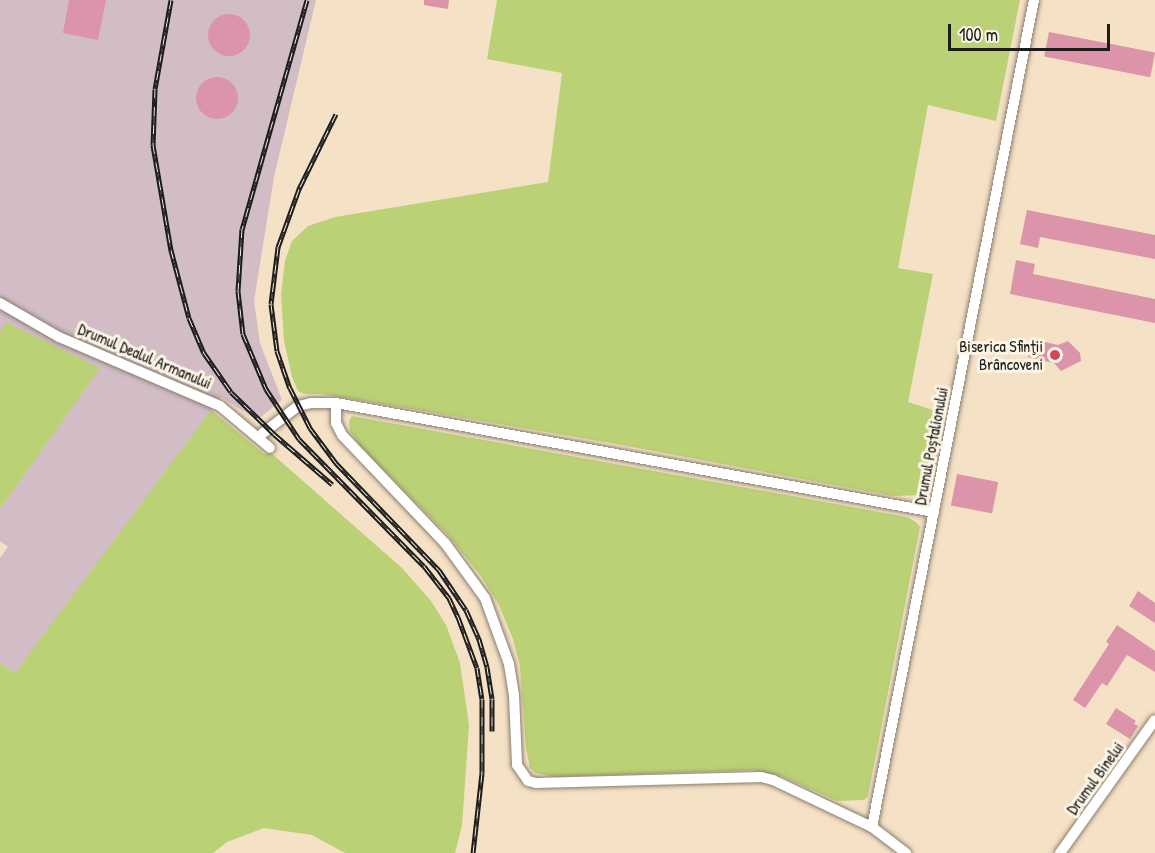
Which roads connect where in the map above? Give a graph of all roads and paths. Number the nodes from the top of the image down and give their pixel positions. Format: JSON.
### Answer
{"nodes":[{"id":1,"x":1034,"y":0,"type":"edge"},
{"id":2,"x":0,"y":303,"type":"edge"},
{"id":3,"x":336,"y":403,"type":"junction"},
{"id":4,"x":258,"y":437,"type":"junction"},
{"id":5,"x":270,"y":448,"type":"dead end"},
{"id":6,"x":934,"y":512,"type":"junction"},
{"id":7,"x":1155,"y":720,"type":"edge"},
{"id":8,"x":872,"y":827,"type":"junction"},
{"id":9,"x":906,"y":853,"type":"edge"},
{"id":10,"x":1060,"y":853,"type":"edge"}],
"edges":[{"from":1,"to":6,"type":"street","name":"Drumul Poștalionului"},
{"from":2,"to":4,"type":"street","name":"Drumul Dealul Armanului"},
{"from":3,"to":4,"type":"street"},
{"from":3,"to":6,"type":"street"},
{"from":3,"to":8,"type":"street"},
{"from":4,"to":5,"type":"street","name":"Drumul Dealul Armanului"},
{"from":6,"to":8,"type":"street","name":"Drumul Poștalionului"},
{"from":7,"to":10,"type":"street","name":"Drumul Binelui"},
{"from":8,"to":9,"type":"street"}]}
